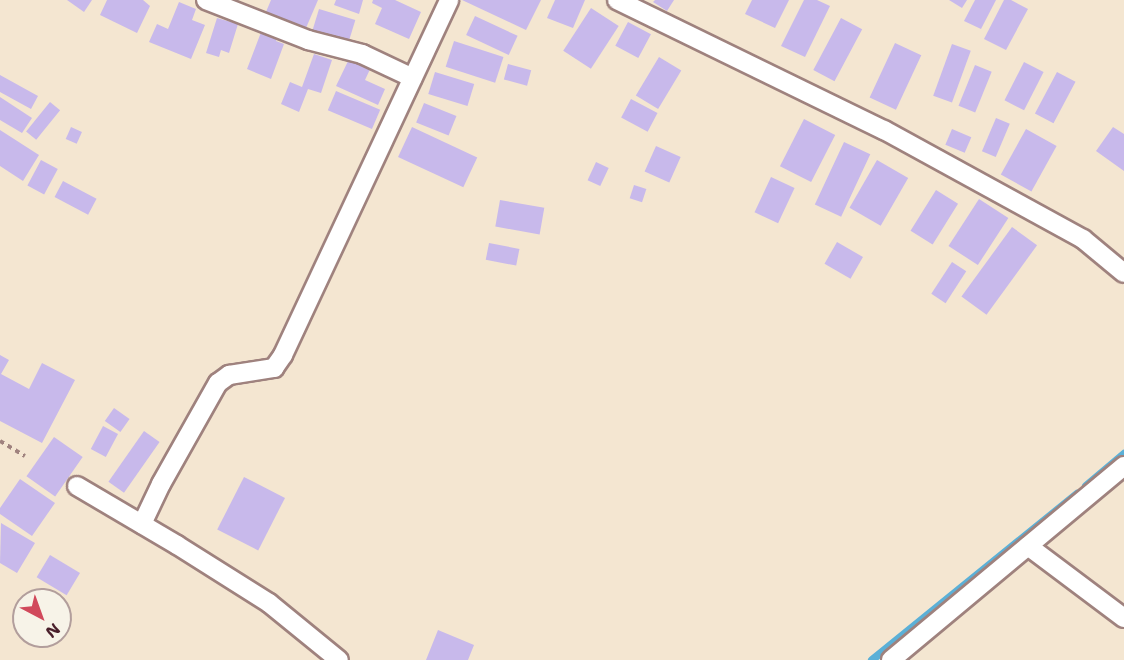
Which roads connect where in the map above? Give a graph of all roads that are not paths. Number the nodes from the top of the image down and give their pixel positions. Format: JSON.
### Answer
{"nodes":[{"id":1,"x":206,"y":0,"type":"edge"},
{"id":2,"x":449,"y":0,"type":"edge"},
{"id":3,"x":617,"y":0,"type":"edge"},
{"id":4,"x":413,"y":78,"type":"junction"},
{"id":5,"x":1120,"y":261,"type":"edge"},
{"id":6,"x":1124,"y":466,"type":"edge"},
{"id":7,"x":77,"y":486,"type":"dead end"},
{"id":8,"x":142,"y":524,"type":"junction"},
{"id":9,"x":1028,"y":546,"type":"junction"},
{"id":10,"x":1124,"y":618,"type":"edge"},
{"id":11,"x":339,"y":660,"type":"edge"},
{"id":12,"x":891,"y":660,"type":"edge"}],
"edges":[{"from":1,"to":4,"type":"street"},
{"from":2,"to":4,"type":"street"},
{"from":3,"to":5,"type":"street"},
{"from":4,"to":8,"type":"street"},
{"from":6,"to":9,"type":"street"},
{"from":7,"to":8,"type":"street"},
{"from":8,"to":11,"type":"street"},
{"from":9,"to":10,"type":"street"},
{"from":9,"to":12,"type":"street"}]}
